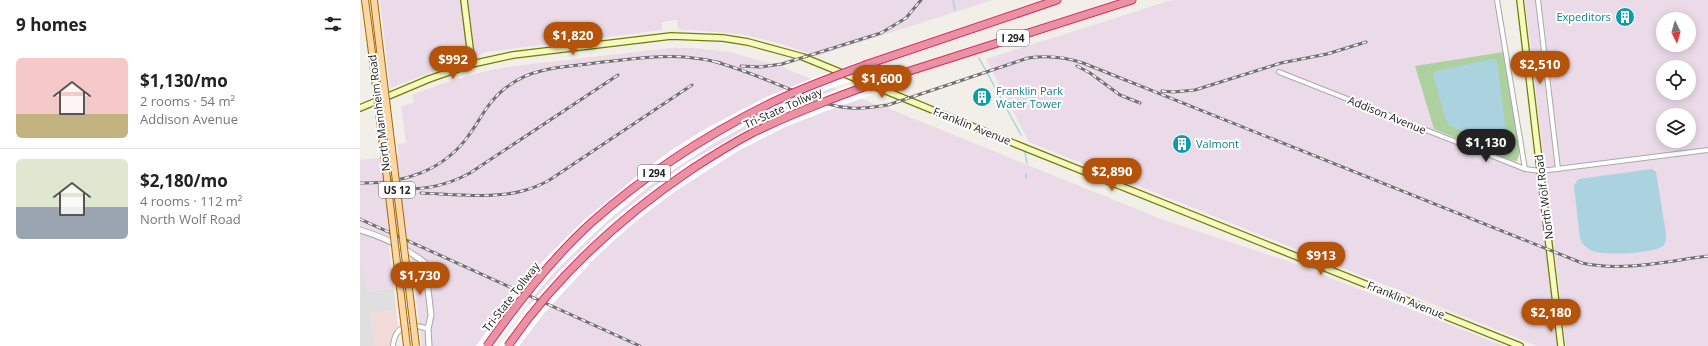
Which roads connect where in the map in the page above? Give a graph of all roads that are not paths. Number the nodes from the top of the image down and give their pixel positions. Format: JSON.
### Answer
{"nodes":[{"id":1,"x":365,"y":0,"type":"edge"},
{"id":2,"x":374,"y":0,"type":"edge"},
{"id":3,"x":464,"y":0,"type":"edge"},
{"id":4,"x":1057,"y":0,"type":"edge"},
{"id":5,"x":1132,"y":0,"type":"edge"},
{"id":6,"x":1498,"y":0,"type":"edge"},
{"id":7,"x":1520,"y":0,"type":"edge"},
{"id":8,"x":1538,"y":0,"type":"edge"},
{"id":9,"x":472,"y":64,"type":"junction"},
{"id":10,"x":1279,"y":72,"type":"dead end"},
{"id":11,"x":360,"y":108,"type":"edge"},
{"id":12,"x":1708,"y":150,"type":"edge"},
{"id":13,"x":1525,"y":169,"type":"junction"},
{"id":14,"x":1558,"y":169,"type":"junction"},
{"id":15,"x":1541,"y":171,"type":"junction"},
{"id":16,"x":360,"y":230,"type":"edge"},
{"id":17,"x":428,"y":329,"type":"junction"},
{"id":18,"x":393,"y":346,"type":"edge"},
{"id":19,"x":407,"y":346,"type":"edge"},
{"id":20,"x":416,"y":346,"type":"edge"},
{"id":21,"x":429,"y":346,"type":"edge"},
{"id":22,"x":487,"y":346,"type":"edge"},
{"id":23,"x":508,"y":346,"type":"edge"},
{"id":24,"x":1520,"y":346,"type":"edge"},
{"id":25,"x":1561,"y":346,"type":"edge"}],
"edges":[{"from":1,"to":19,"type":"main road","name":"North Mannheim Road","number":"US 12","bridge":true},
{"from":2,"to":20,"type":"main road","name":"North Mannheim Road","number":"US 12","bridge":true},
{"from":3,"to":9,"type":"main road"},
{"from":4,"to":22,"type":"highway","name":"Tri-State Tollway","number":"I 294","bridge":true},
{"from":5,"to":23,"type":"highway","name":"Tri-State Tollway","number":"I 294","bridge":true},
{"from":6,"to":13,"type":"street"},
{"from":7,"to":15,"type":"main road","name":"North Wolf Road"},
{"from":8,"to":14,"type":"street"},
{"from":9,"to":11,"type":"main road","name":"Franklin Avenue"},
{"from":9,"to":24,"type":"main road","name":"Franklin Avenue"},
{"from":10,"to":13,"type":"street","name":"Addison Avenue"},
{"from":12,"to":14,"type":"street","name":"Addison Avenue"},
{"from":13,"to":15,"type":"street","name":"Addison Avenue"},
{"from":14,"to":15,"type":"street","name":"Addison Avenue"},
{"from":15,"to":25,"type":"main road","name":"North Wolf Road"},
{"from":16,"to":17,"type":"street"},
{"from":17,"to":18,"type":"street"},
{"from":17,"to":21,"type":"street"}]}
